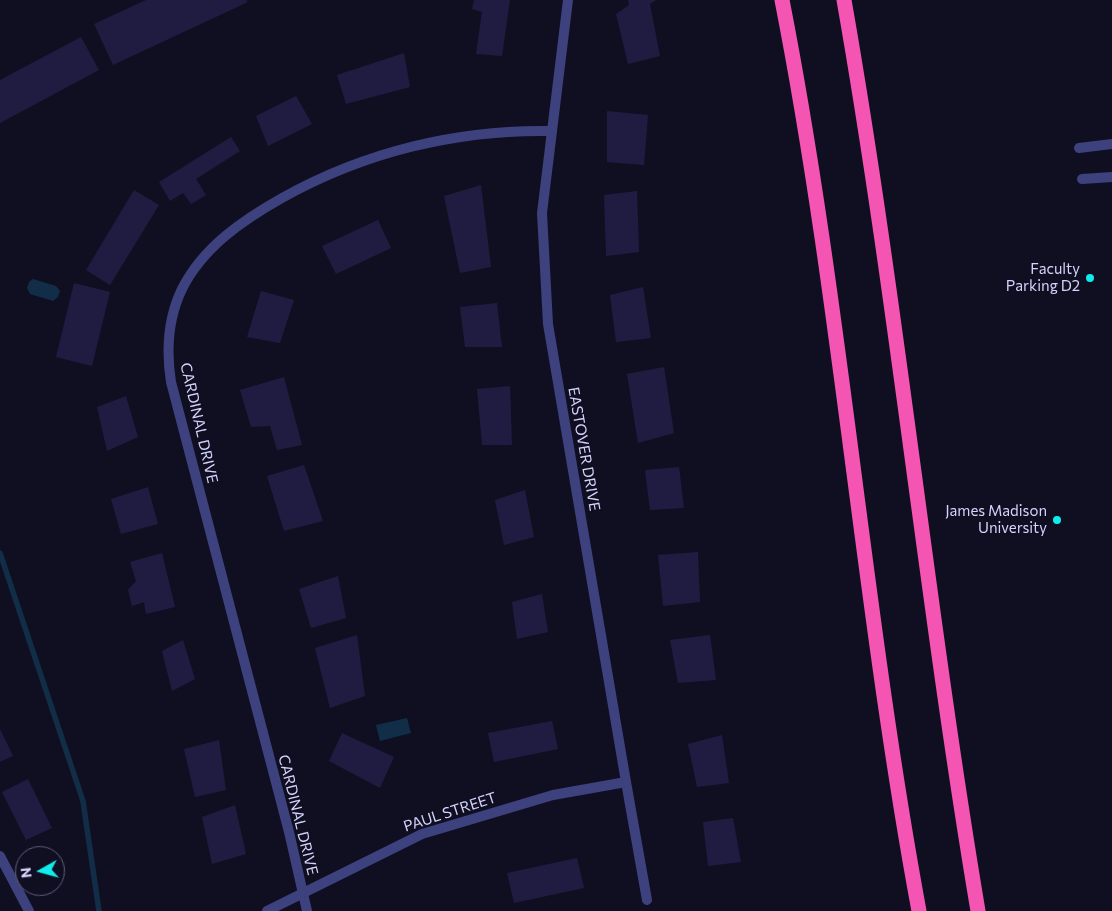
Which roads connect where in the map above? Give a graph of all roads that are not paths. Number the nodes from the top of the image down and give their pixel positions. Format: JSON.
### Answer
{"nodes":[{"id":1,"x":568,"y":0,"type":"edge"},
{"id":2,"x":782,"y":0,"type":"edge"},
{"id":3,"x":844,"y":0,"type":"edge"},
{"id":4,"x":552,"y":131,"type":"junction"},
{"id":5,"x":1112,"y":144,"type":"edge"},
{"id":6,"x":1079,"y":148,"type":"dead end"},
{"id":7,"x":1112,"y":177,"type":"edge"},
{"id":8,"x":1082,"y":179,"type":"dead end"},
{"id":9,"x":626,"y":782,"type":"junction"},
{"id":10,"x":0,"y":856,"type":"edge"},
{"id":11,"x":302,"y":893,"type":"junction"},
{"id":12,"x":647,"y":900,"type":"dead end"},
{"id":13,"x":29,"y":911,"type":"edge"},
{"id":14,"x":267,"y":911,"type":"edge"},
{"id":15,"x":307,"y":911,"type":"edge"},
{"id":16,"x":919,"y":911,"type":"edge"},
{"id":17,"x":978,"y":911,"type":"edge"}],
"edges":[{"from":1,"to":4,"type":"street","name":"EASTOVER DRIVE"},
{"from":2,"to":16,"type":"highway"},
{"from":3,"to":17,"type":"highway"},
{"from":4,"to":9,"type":"street","name":"EASTOVER DRIVE"},
{"from":4,"to":11,"type":"street","name":"CARDINAL DRIVE"},
{"from":5,"to":6,"type":"street"},
{"from":7,"to":8,"type":"street"},
{"from":9,"to":11,"type":"street","name":"PAUL STREET"},
{"from":9,"to":12,"type":"street","name":"EASTOVER DRIVE"},
{"from":10,"to":13,"type":"street"},
{"from":11,"to":14,"type":"street","name":"PAUL STREET"},
{"from":11,"to":15,"type":"street","name":"CARDINAL DRIVE"}]}
